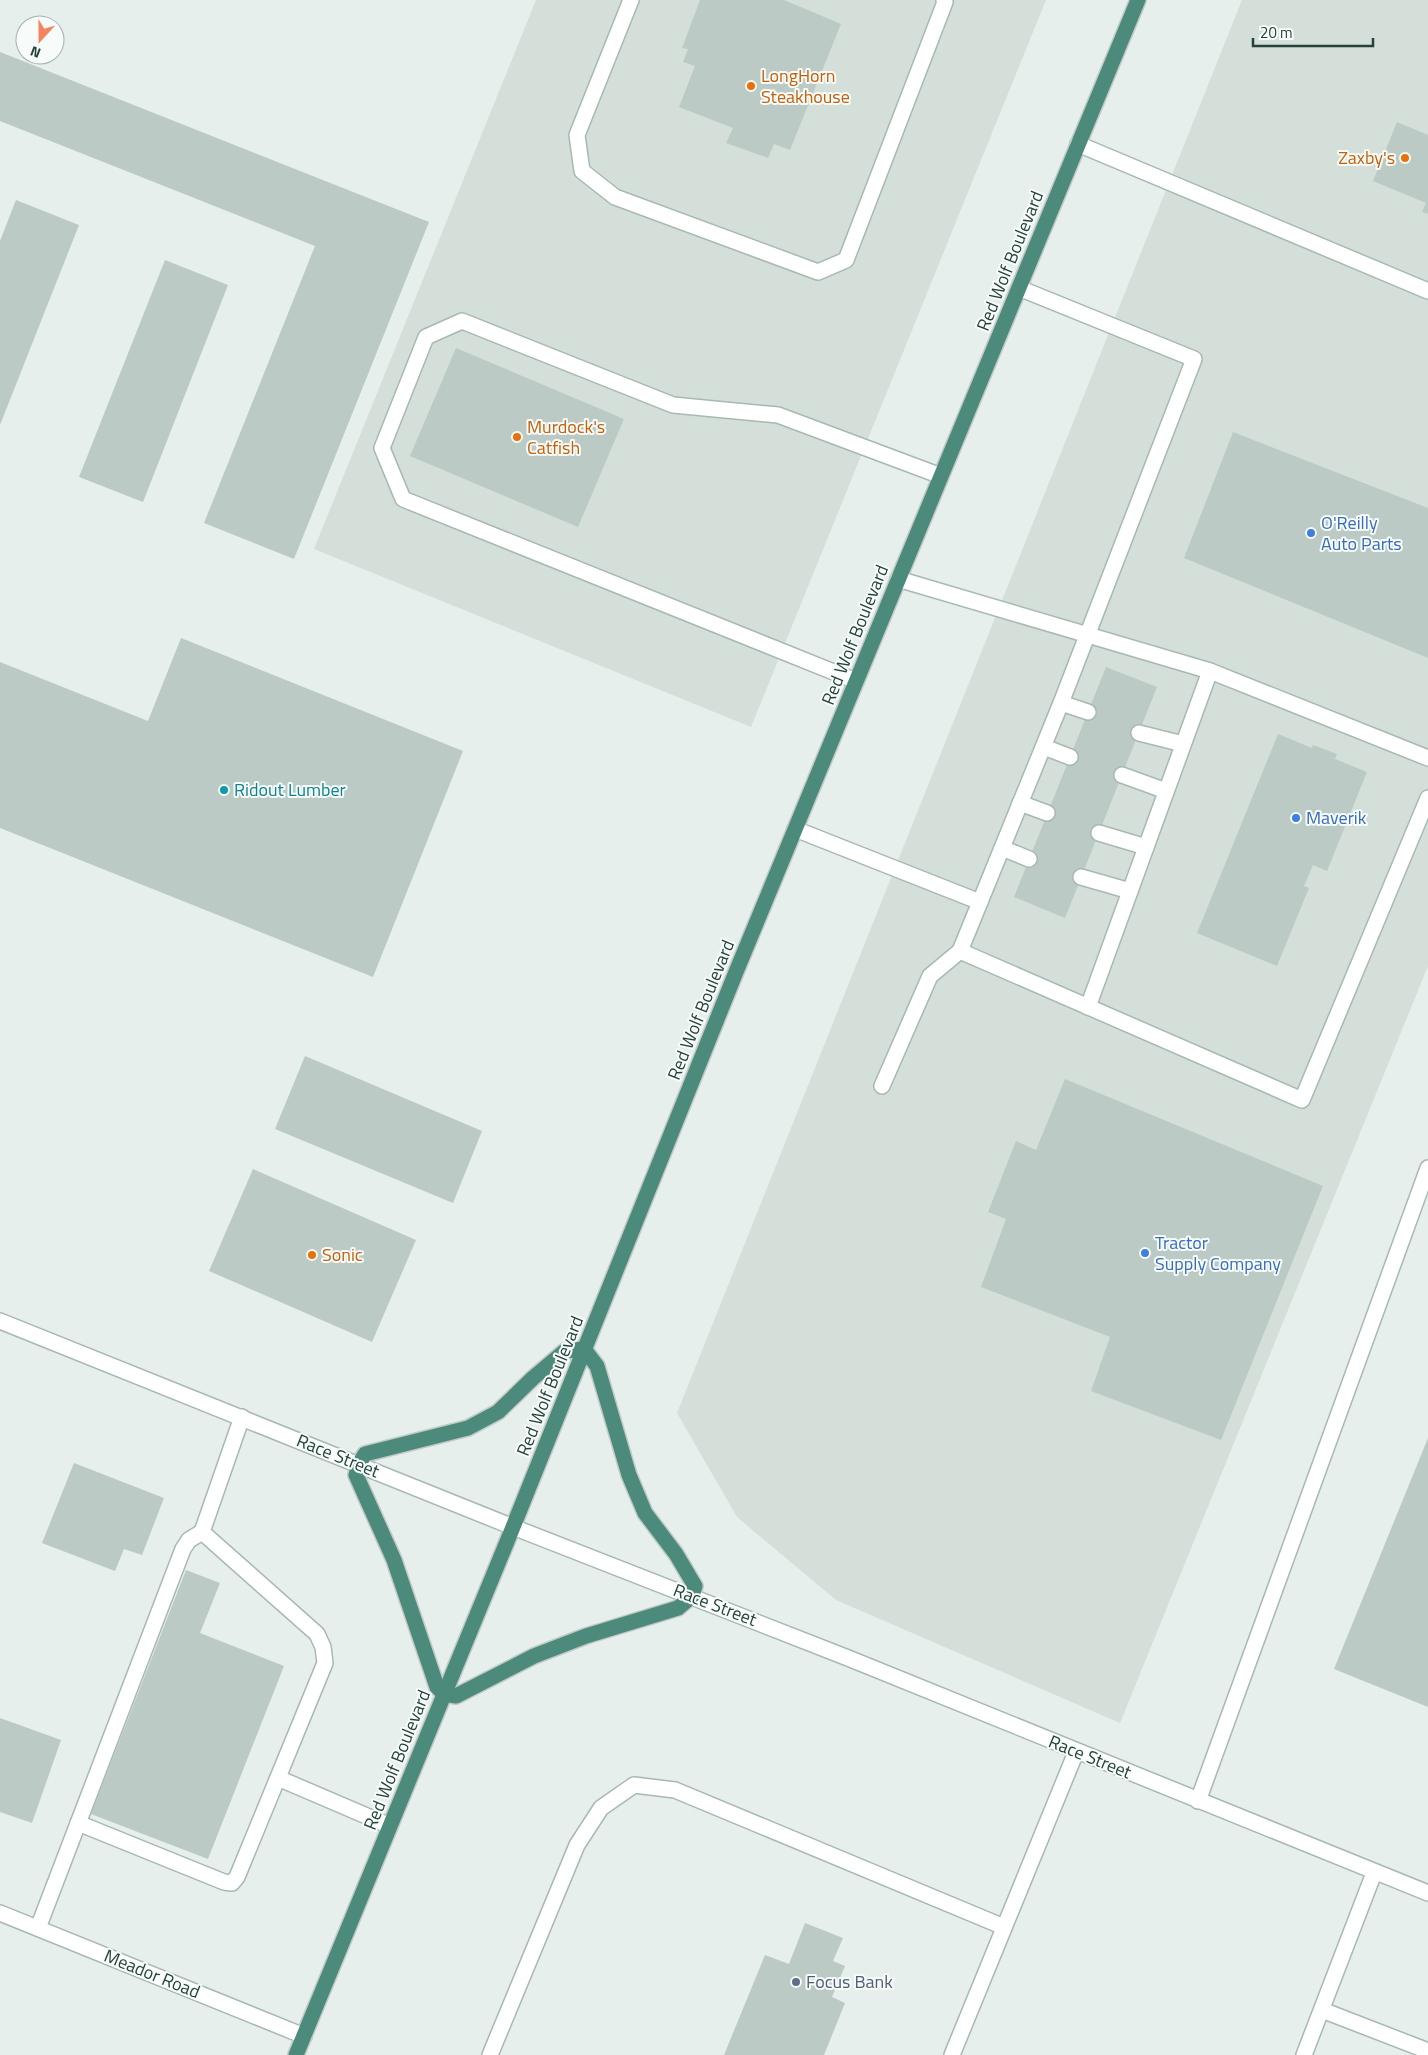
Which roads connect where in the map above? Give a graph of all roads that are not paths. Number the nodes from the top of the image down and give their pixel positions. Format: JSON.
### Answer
{"nodes":[{"id":1,"x":632,"y":0,"type":"edge"},
{"id":2,"x":944,"y":0,"type":"edge"},
{"id":3,"x":1138,"y":0,"type":"edge"},
{"id":4,"x":1078,"y":144,"type":"junction"},
{"id":5,"x":1019,"y":288,"type":"junction"},
{"id":6,"x":1428,"y":291,"type":"edge"},
{"id":7,"x":941,"y":476,"type":"junction"},
{"id":8,"x":898,"y":579,"type":"junction"},
{"id":9,"x":1088,"y":634,"type":"junction"},
{"id":10,"x":1210,"y":671,"type":"junction"},
{"id":11,"x":856,"y":681,"type":"junction"},
{"id":12,"x":1061,"y":703,"type":"junction"},
{"id":13,"x":1088,"y":712,"type":"dead end"},
{"id":14,"x":1139,"y":733,"type":"dead end"},
{"id":15,"x":1183,"y":744,"type":"junction"},
{"id":16,"x":1044,"y":747,"type":"junction"},
{"id":17,"x":1070,"y":757,"type":"dead end"},
{"id":18,"x":1428,"y":758,"type":"edge"},
{"id":19,"x":1122,"y":775,"type":"dead end"},
{"id":20,"x":1166,"y":791,"type":"junction"},
{"id":21,"x":1428,"y":798,"type":"edge"},
{"id":22,"x":1020,"y":803,"type":"junction"},
{"id":23,"x":1047,"y":813,"type":"dead end"},
{"id":24,"x":795,"y":829,"type":"junction"},
{"id":25,"x":1099,"y":833,"type":"dead end"},
{"id":26,"x":1146,"y":847,"type":"junction"},
{"id":27,"x":1002,"y":848,"type":"junction"},
{"id":28,"x":1029,"y":859,"type":"dead end"},
{"id":29,"x":1081,"y":877,"type":"dead end"},
{"id":30,"x":1130,"y":891,"type":"junction"},
{"id":31,"x":980,"y":902,"type":"junction"},
{"id":32,"x":960,"y":950,"type":"junction"},
{"id":33,"x":1088,"y":1007,"type":"junction"},
{"id":34,"x":882,"y":1086,"type":"dead end"},
{"id":35,"x":1428,"y":1168,"type":"edge"},
{"id":36,"x":0,"y":1320,"type":"edge"},
{"id":37,"x":584,"y":1350,"type":"junction"},
{"id":38,"x":242,"y":1417,"type":"junction"},
{"id":39,"x":359,"y":1464,"type":"junction"},
{"id":40,"x":513,"y":1527,"type":"junction"},
{"id":41,"x":202,"y":1532,"type":"junction"},
{"id":42,"x":692,"y":1596,"type":"junction"},
{"id":43,"x":444,"y":1694,"type":"junction"},
{"id":44,"x":1076,"y":1752,"type":"junction"},
{"id":45,"x":278,"y":1778,"type":"junction"},
{"id":46,"x":1198,"y":1801,"type":"junction"},
{"id":47,"x":78,"y":1824,"type":"junction"},
{"id":48,"x":390,"y":1826,"type":"junction"},
{"id":49,"x":1374,"y":1873,"type":"junction"},
{"id":50,"x":1428,"y":1894,"type":"edge"},
{"id":51,"x":0,"y":1913,"type":"edge"},
{"id":52,"x":1004,"y":1927,"type":"junction"},
{"id":53,"x":38,"y":1928,"type":"junction"},
{"id":54,"x":1322,"y":2010,"type":"junction"},
{"id":55,"x":304,"y":2036,"type":"junction"},
{"id":56,"x":1428,"y":2051,"type":"edge"},
{"id":57,"x":296,"y":2055,"type":"edge"},
{"id":58,"x":490,"y":2055,"type":"edge"},
{"id":59,"x":952,"y":2055,"type":"edge"},
{"id":60,"x":1304,"y":2055,"type":"edge"}],
"edges":[{"from":1,"to":2,"type":"street"},
{"from":3,"to":4,"type":"highway","name":"Red Wolf Boulevard"},
{"from":4,"to":5,"type":"highway","name":"Red Wolf Boulevard"},
{"from":4,"to":6,"type":"street"},
{"from":5,"to":7,"type":"highway","name":"Red Wolf Boulevard"},
{"from":5,"to":9,"type":"street"},
{"from":7,"to":8,"type":"highway","name":"Red Wolf Boulevard"},
{"from":7,"to":11,"type":"street"},
{"from":8,"to":9,"type":"street"},
{"from":8,"to":11,"type":"highway","name":"Red Wolf Boulevard"},
{"from":9,"to":10,"type":"street"},
{"from":9,"to":12,"type":"street"},
{"from":10,"to":15,"type":"street"},
{"from":10,"to":18,"type":"street"},
{"from":11,"to":24,"type":"highway","name":"Red Wolf Boulevard"},
{"from":12,"to":13,"type":"street"},
{"from":12,"to":16,"type":"street"},
{"from":14,"to":15,"type":"street"},
{"from":15,"to":20,"type":"street"},
{"from":16,"to":17,"type":"street"},
{"from":16,"to":22,"type":"street"},
{"from":19,"to":20,"type":"street"},
{"from":20,"to":26,"type":"street"},
{"from":21,"to":33,"type":"street"},
{"from":22,"to":23,"type":"street"},
{"from":22,"to":27,"type":"street"},
{"from":24,"to":31,"type":"street"},
{"from":24,"to":37,"type":"highway","name":"Red Wolf Boulevard"},
{"from":25,"to":26,"type":"street"},
{"from":26,"to":30,"type":"street"},
{"from":27,"to":28,"type":"street"},
{"from":27,"to":31,"type":"street"},
{"from":29,"to":30,"type":"street"},
{"from":30,"to":33,"type":"street"},
{"from":31,"to":32,"type":"street"},
{"from":32,"to":33,"type":"street"},
{"from":32,"to":34,"type":"street"},
{"from":35,"to":46,"type":"street"},
{"from":36,"to":38,"type":"street","name":"Race Street"},
{"from":37,"to":39,"type":"highway"},
{"from":37,"to":40,"type":"highway","name":"Red Wolf Boulevard"},
{"from":37,"to":42,"type":"highway"},
{"from":38,"to":39,"type":"street","name":"Race Street"},
{"from":38,"to":41,"type":"street"},
{"from":39,"to":40,"type":"street","name":"Race Street"},
{"from":39,"to":43,"type":"highway"},
{"from":40,"to":42,"type":"street","name":"Race Street"},
{"from":40,"to":43,"type":"highway","name":"Red Wolf Boulevard"},
{"from":41,"to":45,"type":"street"},
{"from":41,"to":47,"type":"street"},
{"from":42,"to":43,"type":"highway"},
{"from":42,"to":44,"type":"street","name":"Race Street"},
{"from":43,"to":48,"type":"highway","name":"Red Wolf Boulevard"},
{"from":44,"to":46,"type":"street","name":"Race Street"},
{"from":44,"to":52,"type":"street"},
{"from":45,"to":47,"type":"street"},
{"from":45,"to":48,"type":"street"},
{"from":46,"to":49,"type":"street","name":"Race Street"},
{"from":47,"to":53,"type":"street"},
{"from":48,"to":55,"type":"highway","name":"Red Wolf Boulevard"},
{"from":49,"to":50,"type":"street","name":"Race Street"},
{"from":49,"to":54,"type":"street"},
{"from":51,"to":53,"type":"street","name":"Meador Road"},
{"from":52,"to":58,"type":"street"},
{"from":52,"to":59,"type":"street"},
{"from":53,"to":55,"type":"street","name":"Meador Road"},
{"from":54,"to":56,"type":"street"},
{"from":54,"to":60,"type":"street"},
{"from":55,"to":57,"type":"highway","name":"Red Wolf Boulevard"}]}
